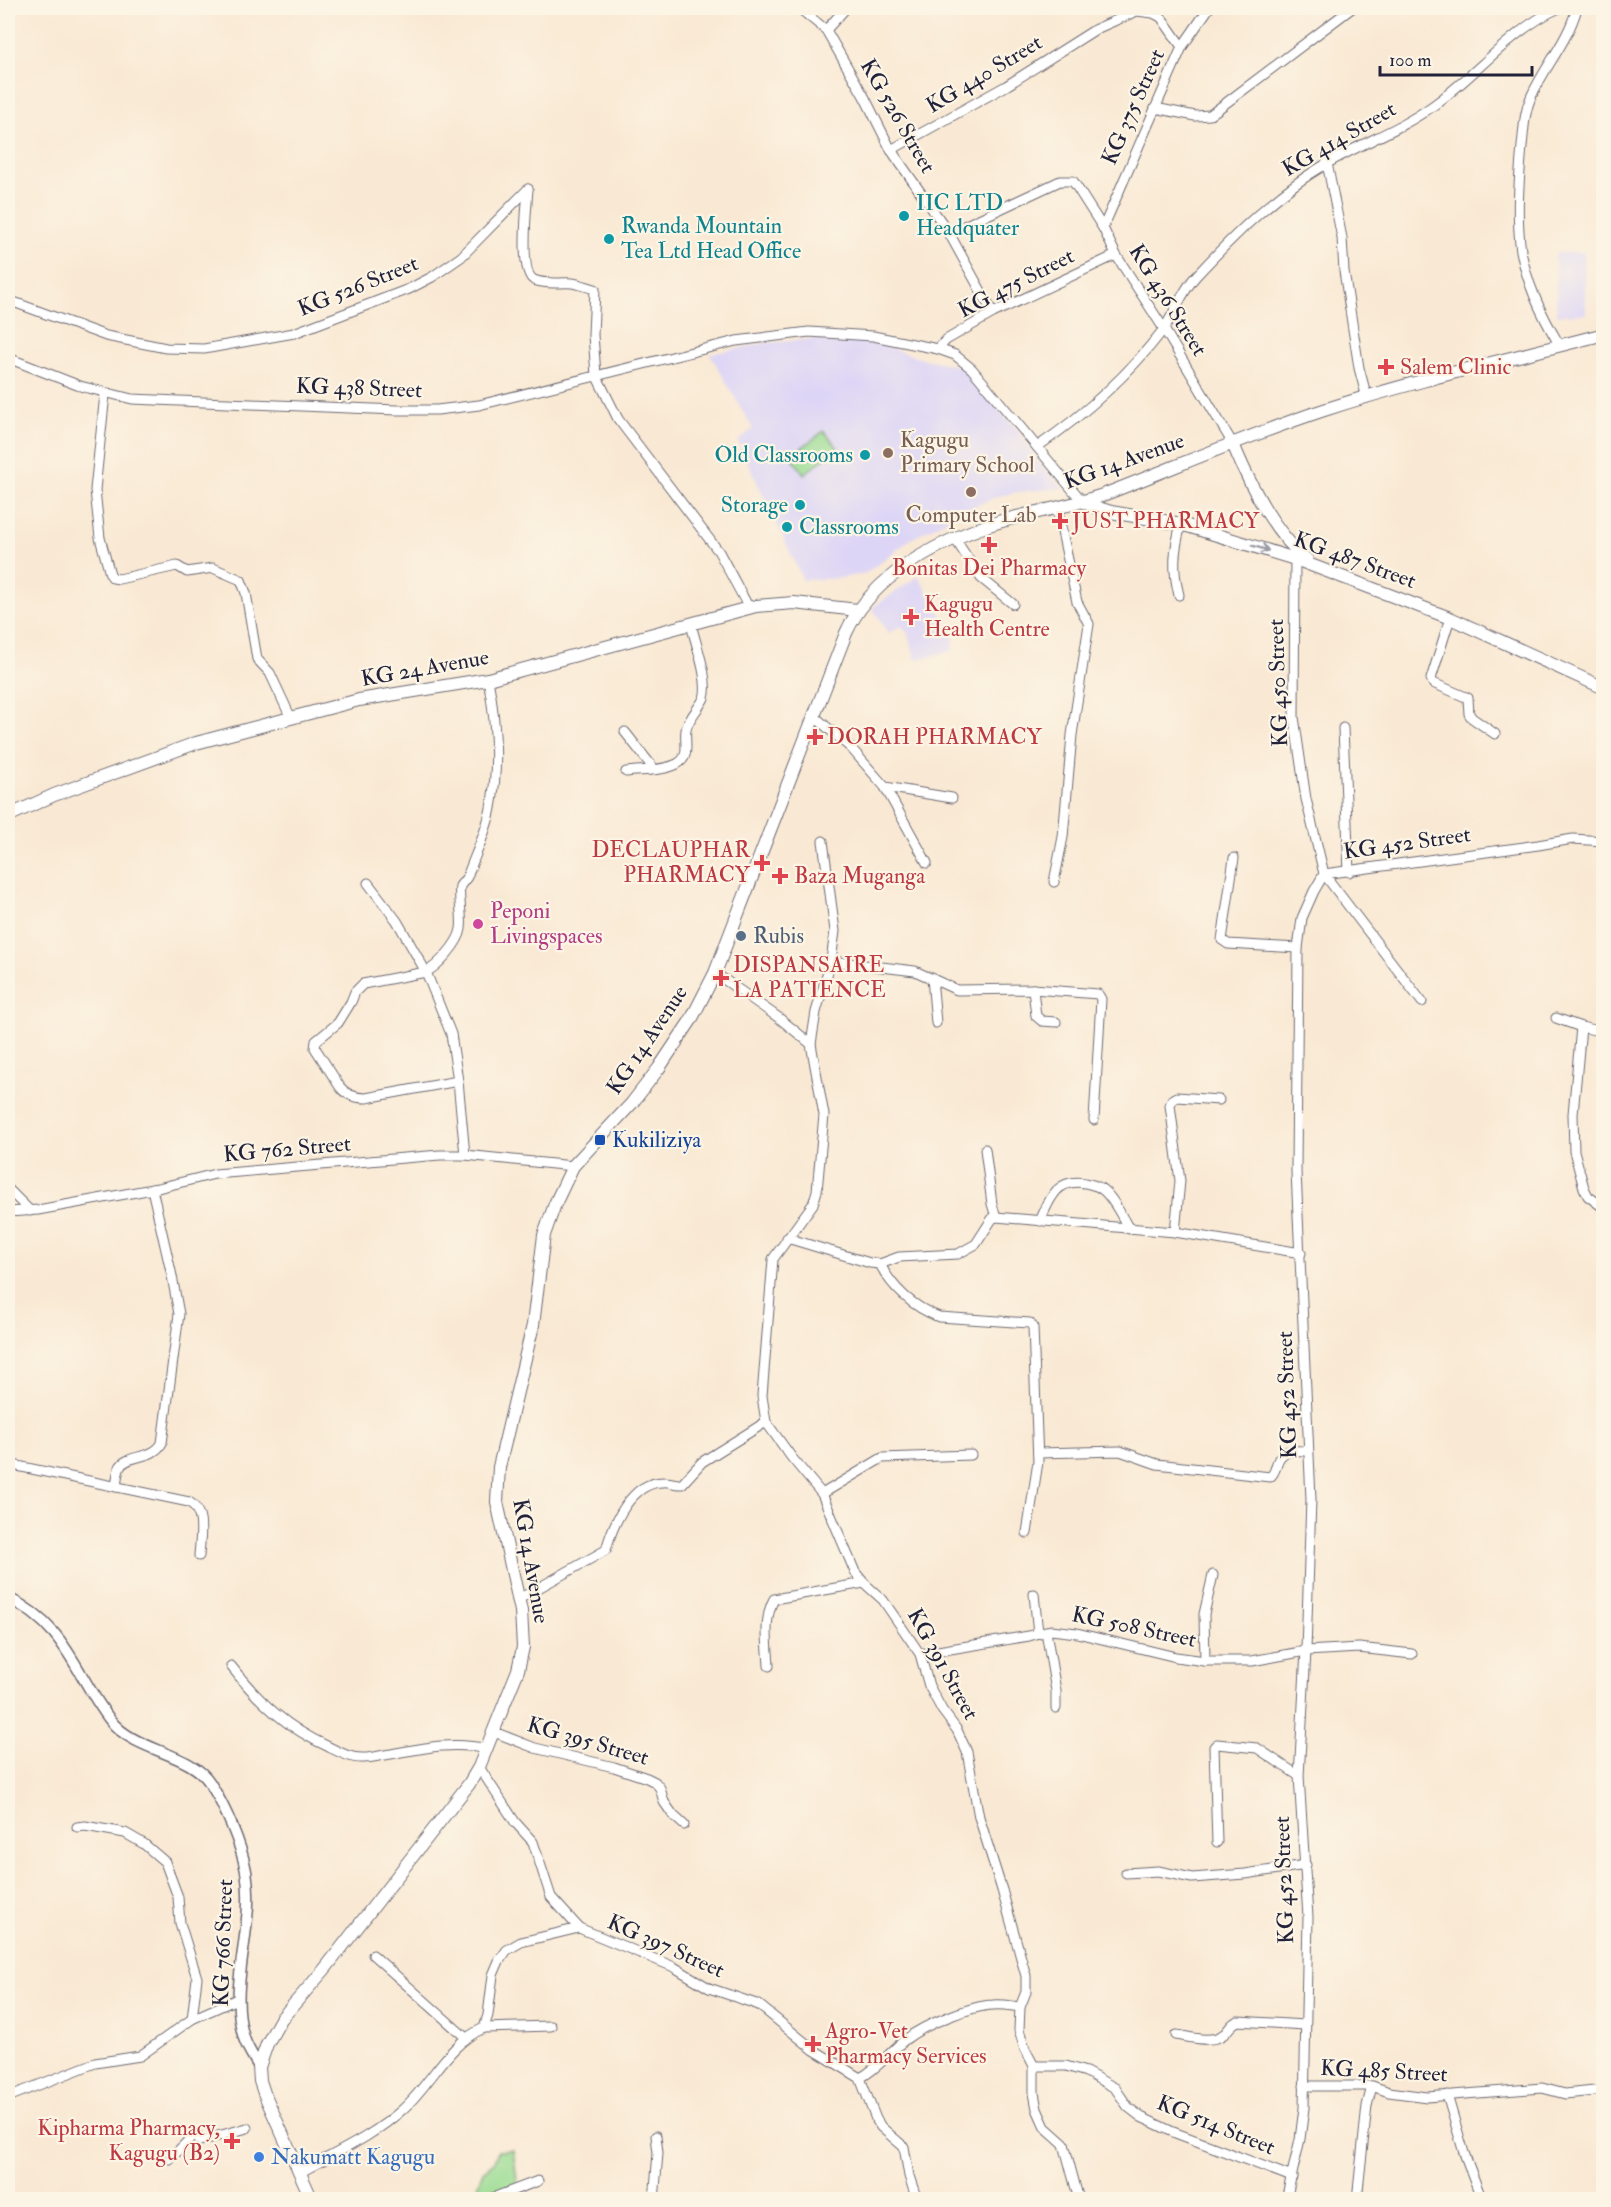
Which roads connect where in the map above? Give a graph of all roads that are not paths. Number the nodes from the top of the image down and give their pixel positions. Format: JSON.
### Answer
{"nodes":[{"id":1,"x":799,"y":8,"type":"edge"},
{"id":2,"x":846,"y":8,"type":"edge"},
{"id":3,"x":1209,"y":8,"type":"edge"},
{"id":4,"x":1352,"y":8,"type":"edge"},
{"id":5,"x":1559,"y":8,"type":"edge"},
{"id":6,"x":1577,"y":8,"type":"edge"},
{"id":7,"x":1137,"y":9,"type":"edge"},
{"id":8,"x":826,"y":30,"type":"junction"},
{"id":9,"x":1182,"y":47,"type":"junction"},
{"id":10,"x":1155,"y":108,"type":"junction"},
{"id":11,"x":891,"y":150,"type":"junction"},
{"id":12,"x":1327,"y":163,"type":"junction"},
{"id":13,"x":1103,"y":228,"type":"junction"},
{"id":14,"x":949,"y":232,"type":"junction"},
{"id":15,"x":1116,"y":255,"type":"junction"},
{"id":16,"x":8,"y":300,"type":"edge"},
{"id":17,"x":993,"y":313,"type":"junction"},
{"id":18,"x":1164,"y":329,"type":"junction"},
{"id":19,"x":1604,"y":334,"type":"edge"},
{"id":20,"x":1559,"y":344,"type":"junction"},
{"id":21,"x":938,"y":349,"type":"junction"},
{"id":22,"x":8,"y":358,"type":"edge"},
{"id":23,"x":596,"y":375,"type":"junction"},
{"id":24,"x":105,"y":394,"type":"junction"},
{"id":25,"x":1366,"y":398,"type":"junction"},
{"id":26,"x":1233,"y":444,"type":"junction"},
{"id":27,"x":1037,"y":447,"type":"junction"},
{"id":28,"x":1082,"y":501,"type":"junction"},
{"id":29,"x":1057,"y":508,"type":"junction"},
{"id":30,"x":1181,"y":524,"type":"junction"},
{"id":31,"x":955,"y":539,"type":"junction"},
{"id":32,"x":1295,"y":559,"type":"junction"},
{"id":33,"x":1314,"y":567,"type":"junction"},
{"id":34,"x":1179,"y":595,"type":"dead end"},
{"id":35,"x":1013,"y":604,"type":"dead end"},
{"id":36,"x":749,"y":608,"type":"junction"},
{"id":37,"x":858,"y":610,"type":"junction"},
{"id":38,"x":1450,"y":618,"type":"junction"},
{"id":39,"x":691,"y":624,"type":"junction"},
{"id":40,"x":488,"y":679,"type":"junction"},
{"id":41,"x":1600,"y":683,"type":"edge"},
{"id":42,"x":814,"y":716,"type":"junction"},
{"id":43,"x":291,"y":718,"type":"junction"},
{"id":44,"x":1343,"y":728,"type":"dead end"},
{"id":45,"x":625,"y":732,"type":"dead end"},
{"id":46,"x":1495,"y":734,"type":"dead end"},
{"id":47,"x":654,"y":769,"type":"junction"},
{"id":48,"x":626,"y":772,"type":"dead end"},
{"id":49,"x":885,"y":787,"type":"junction"},
{"id":50,"x":952,"y":798,"type":"dead end"},
{"id":51,"x":8,"y":816,"type":"edge"},
{"id":52,"x":823,"y":841,"type":"dead end"},
{"id":53,"x":1604,"y":841,"type":"edge"},
{"id":54,"x":1234,"y":858,"type":"dead end"},
{"id":55,"x":927,"y":863,"type":"dead end"},
{"id":56,"x":1349,"y":872,"type":"junction"},
{"id":57,"x":1324,"y":874,"type":"junction"},
{"id":58,"x":1054,"y":882,"type":"dead end"},
{"id":59,"x":368,"y":883,"type":"dead end"},
{"id":60,"x":1298,"y":948,"type":"junction"},
{"id":61,"x":831,"y":961,"type":"junction"},
{"id":62,"x":426,"y":972,"type":"junction"},
{"id":63,"x":715,"y":973,"type":"junction"},
{"id":64,"x":932,"y":978,"type":"junction"},
{"id":65,"x":1033,"y":989,"type":"junction"},
{"id":66,"x":1422,"y":1002,"type":"dead end"},
{"id":67,"x":1556,"y":1018,"type":"dead end"},
{"id":68,"x":1056,"y":1022,"type":"dead end"},
{"id":69,"x":936,"y":1023,"type":"dead end"},
{"id":70,"x":1581,"y":1027,"type":"junction"},
{"id":71,"x":1604,"y":1032,"type":"edge"},
{"id":72,"x":811,"y":1044,"type":"junction"},
{"id":73,"x":458,"y":1081,"type":"junction"},
{"id":74,"x":1219,"y":1100,"type":"dead end"},
{"id":75,"x":1094,"y":1120,"type":"dead end"},
{"id":76,"x":985,"y":1149,"type":"dead end"},
{"id":77,"x":465,"y":1155,"type":"junction"},
{"id":78,"x":573,"y":1166,"type":"junction"},
{"id":79,"x":8,"y":1189,"type":"edge"},
{"id":80,"x":152,"y":1189,"type":"junction"},
{"id":81,"x":1604,"y":1208,"type":"edge"},
{"id":82,"x":30,"y":1211,"type":"junction"},
{"id":83,"x":8,"y":1212,"type":"edge"},
{"id":84,"x":996,"y":1217,"type":"junction"},
{"id":85,"x":1040,"y":1221,"type":"junction"},
{"id":86,"x":1129,"y":1228,"type":"junction"},
{"id":87,"x":1175,"y":1232,"type":"junction"},
{"id":88,"x":787,"y":1238,"type":"junction"},
{"id":89,"x":1301,"y":1253,"type":"junction"},
{"id":90,"x":880,"y":1264,"type":"junction"},
{"id":91,"x":766,"y":1422,"type":"junction"},
{"id":92,"x":1308,"y":1451,"type":"junction"},
{"id":93,"x":1038,"y":1453,"type":"junction"},
{"id":94,"x":971,"y":1455,"type":"dead end"},
{"id":95,"x":8,"y":1464,"type":"edge"},
{"id":96,"x":116,"y":1487,"type":"junction"},
{"id":97,"x":822,"y":1494,"type":"junction"},
{"id":98,"x":1027,"y":1533,"type":"dead end"},
{"id":99,"x":199,"y":1556,"type":"dead end"},
{"id":100,"x":1214,"y":1575,"type":"dead end"},
{"id":101,"x":864,"y":1583,"type":"junction"},
{"id":102,"x":1034,"y":1594,"type":"dead end"},
{"id":103,"x":8,"y":1598,"type":"edge"},
{"id":104,"x":517,"y":1600,"type":"junction"},
{"id":105,"x":1042,"y":1632,"type":"junction"},
{"id":106,"x":1306,"y":1651,"type":"junction"},
{"id":107,"x":920,"y":1654,"type":"junction"},
{"id":108,"x":1412,"y":1654,"type":"dead end"},
{"id":109,"x":1205,"y":1661,"type":"junction"},
{"id":110,"x":231,"y":1666,"type":"dead end"},
{"id":111,"x":769,"y":1666,"type":"dead end"},
{"id":112,"x":1056,"y":1708,"type":"dead end"},
{"id":113,"x":494,"y":1732,"type":"junction"},
{"id":114,"x":487,"y":1749,"type":"junction"},
{"id":115,"x":479,"y":1767,"type":"junction"},
{"id":116,"x":1299,"y":1776,"type":"junction"},
{"id":117,"x":684,"y":1825,"type":"dead end"},
{"id":118,"x":76,"y":1827,"type":"dead end"},
{"id":119,"x":1217,"y":1842,"type":"dead end"},
{"id":120,"x":1306,"y":1865,"type":"junction"},
{"id":121,"x":1126,"y":1873,"type":"dead end"},
{"id":122,"x":579,"y":1928,"type":"junction"},
{"id":123,"x":373,"y":1955,"type":"dead end"},
{"id":124,"x":237,"y":1999,"type":"junction"},
{"id":125,"x":1020,"y":2007,"type":"junction"},
{"id":126,"x":192,"y":2019,"type":"junction"},
{"id":127,"x":1305,"y":2025,"type":"junction"},
{"id":128,"x":551,"y":2026,"type":"dead end"},
{"id":129,"x":484,"y":2028,"type":"junction"},
{"id":130,"x":1176,"y":2035,"type":"dead end"},
{"id":131,"x":465,"y":2037,"type":"junction"},
{"id":132,"x":1034,"y":2066,"type":"junction"},
{"id":133,"x":259,"y":2067,"type":"junction"},
{"id":134,"x":860,"y":2078,"type":"junction"},
{"id":135,"x":1304,"y":2086,"type":"junction"},
{"id":136,"x":1371,"y":2086,"type":"junction"},
{"id":137,"x":1604,"y":2090,"type":"edge"},
{"id":138,"x":1447,"y":2095,"type":"junction"},
{"id":139,"x":8,"y":2097,"type":"edge"},
{"id":140,"x":247,"y":2128,"type":"dead end"},
{"id":141,"x":656,"y":2136,"type":"dead end"},
{"id":142,"x":170,"y":2159,"type":"dead end"},
{"id":143,"x":301,"y":2172,"type":"junction"},
{"id":144,"x":1292,"y":2177,"type":"junction"},
{"id":145,"x":538,"y":2181,"type":"dead end"},
{"id":146,"x":312,"y":2199,"type":"edge"},
{"id":147,"x":487,"y":2199,"type":"edge"},
{"id":148,"x":654,"y":2199,"type":"edge"},
{"id":149,"x":917,"y":2199,"type":"edge"},
{"id":150,"x":1079,"y":2199,"type":"edge"},
{"id":151,"x":1286,"y":2199,"type":"edge"},
{"id":152,"x":1357,"y":2199,"type":"edge"},
{"id":153,"x":1482,"y":2199,"type":"edge"}],
"edges":[{"from":1,"to":8,"type":"street","name":"KG 526 Street"},
{"from":2,"to":8,"type":"street"},
{"from":3,"to":9,"type":"street","name":"KG 375 Street"},
{"from":4,"to":10,"type":"street"},
{"from":5,"to":12,"type":"street","name":"KG 414 Street"},
{"from":6,"to":20,"type":"street"},
{"from":7,"to":9,"type":"street","name":"KG 440 Street"},
{"from":7,"to":11,"type":"street","name":"KG 440 Street"},
{"from":8,"to":11,"type":"street","name":"KG 526 Street"},
{"from":9,"to":10,"type":"street","name":"KG 375 Street"},
{"from":10,"to":13,"type":"street","name":"KG 375 Street"},
{"from":11,"to":14,"type":"street","name":"KG 526 Street"},
{"from":12,"to":18,"type":"street","name":"KG 414 Street"},
{"from":12,"to":25,"type":"street"},
{"from":13,"to":14,"type":"street","name":"KG 436 Street"},
{"from":13,"to":15,"type":"street","name":"KG 436 Street"},
{"from":14,"to":17,"type":"street","name":"KG 526 Street"},
{"from":15,"to":17,"type":"street","name":"KG 475 Street"},
{"from":15,"to":18,"type":"street","name":"KG 436 Street"},
{"from":16,"to":23,"type":"street","name":"KG 526 Street"},
{"from":17,"to":21,"type":"street","name":"KG 475 Street"},
{"from":18,"to":26,"type":"street","name":"KG 436 Street"},
{"from":18,"to":27,"type":"street","name":"KG 414 Street"},
{"from":19,"to":20,"type":"main road","name":"KG 14 Avenue"},
{"from":20,"to":25,"type":"main road","name":"KG 14 Avenue"},
{"from":21,"to":23,"type":"street","name":"KG 438 Street"},
{"from":21,"to":27,"type":"street","name":"KG 438 Street"},
{"from":22,"to":24,"type":"street","name":"KG 438 Street"},
{"from":23,"to":24,"type":"street","name":"KG 438 Street"},
{"from":23,"to":36,"type":"street"},
{"from":24,"to":43,"type":"street"},
{"from":25,"to":26,"type":"main road","name":"KG 14 Avenue"},
{"from":26,"to":28,"type":"main road","name":"KG 14 Avenue"},
{"from":26,"to":33,"type":"main road"},
{"from":27,"to":28,"type":"street","name":"KG 438 Street"},
{"from":28,"to":29,"type":"main road","name":"KG 14 Avenue"},
{"from":28,"to":30,"type":"main road","name":"KG 487 Street"},
{"from":29,"to":31,"type":"main road","name":"KG 14 Avenue"},
{"from":29,"to":58,"type":"street"},
{"from":30,"to":32,"type":"main road","name":"KG 487 Street","one_way":true},
{"from":30,"to":34,"type":"street"},
{"from":31,"to":35,"type":"street"},
{"from":31,"to":37,"type":"main road","name":"KG 14 Avenue"},
{"from":32,"to":33,"type":"main road","name":"KG 487 Street"},
{"from":32,"to":57,"type":"street","name":"KG 450 Street"},
{"from":33,"to":38,"type":"main road","name":"KG 487 Street"},
{"from":36,"to":37,"type":"main road","name":"KG 24 Avenue"},
{"from":36,"to":39,"type":"main road","name":"KG 24 Avenue"},
{"from":37,"to":42,"type":"main road","name":"KG 14 Avenue"},
{"from":38,"to":41,"type":"main road","name":"KG 487 Street"},
{"from":38,"to":46,"type":"street"},
{"from":39,"to":40,"type":"main road","name":"KG 24 Avenue"},
{"from":39,"to":47,"type":"street"},
{"from":40,"to":43,"type":"main road","name":"KG 24 Avenue"},
{"from":40,"to":62,"type":"street"},
{"from":42,"to":49,"type":"street"},
{"from":42,"to":63,"type":"main road","name":"KG 14 Avenue"},
{"from":43,"to":51,"type":"main road","name":"KG 24 Avenue"},
{"from":44,"to":56,"type":"street"},
{"from":45,"to":47,"type":"street"},
{"from":47,"to":48,"type":"street"},
{"from":49,"to":50,"type":"street"},
{"from":49,"to":55,"type":"street"},
{"from":52,"to":61,"type":"street","name":"KG 391 Street"},
{"from":53,"to":56,"type":"street","name":"KG 452 Street"},
{"from":54,"to":60,"type":"street"},
{"from":56,"to":57,"type":"street","name":"KG 452 Street"},
{"from":57,"to":60,"type":"street","name":"KG 452 Street"},
{"from":57,"to":66,"type":"street"},
{"from":59,"to":62,"type":"street"},
{"from":60,"to":89,"type":"street","name":"KG 452 Street"},
{"from":61,"to":64,"type":"street"},
{"from":61,"to":72,"type":"street","name":"KG 391 Street"},
{"from":62,"to":73,"type":"street"},
{"from":62,"to":73,"type":"street"},
{"from":63,"to":72,"type":"street"},
{"from":63,"to":78,"type":"main road","name":"KG 14 Avenue"},
{"from":64,"to":65,"type":"street"},
{"from":64,"to":69,"type":"street"},
{"from":65,"to":68,"type":"street"},
{"from":65,"to":75,"type":"street"},
{"from":67,"to":70,"type":"street"},
{"from":70,"to":71,"type":"street"},
{"from":70,"to":81,"type":"street"},
{"from":72,"to":88,"type":"street","name":"KG 391 Street"},
{"from":73,"to":77,"type":"street"},
{"from":74,"to":87,"type":"street"},
{"from":76,"to":84,"type":"street"},
{"from":77,"to":78,"type":"street","name":"KG 762 Street"},
{"from":77,"to":80,"type":"street","name":"KG 762 Street"},
{"from":78,"to":104,"type":"main road","name":"KG 14 Avenue"},
{"from":79,"to":82,"type":"street"},
{"from":80,"to":82,"type":"street","name":"KG 762 Street"},
{"from":80,"to":96,"type":"street"},
{"from":82,"to":83,"type":"street","name":"KG 762 Street"},
{"from":84,"to":85,"type":"street"},
{"from":84,"to":90,"type":"street"},
{"from":85,"to":86,"type":"street"},
{"from":85,"to":86,"type":"street"},
{"from":86,"to":87,"type":"street"},
{"from":87,"to":89,"type":"street"},
{"from":88,"to":90,"type":"street"},
{"from":88,"to":91,"type":"street","name":"KG 391 Street"},
{"from":89,"to":92,"type":"street","name":"KG 452 Street"},
{"from":90,"to":93,"type":"street"},
{"from":91,"to":97,"type":"street","name":"KG 391 Street"},
{"from":91,"to":104,"type":"street"},
{"from":92,"to":93,"type":"street"},
{"from":92,"to":106,"type":"street","name":"KG 452 Street"},
{"from":93,"to":98,"type":"street"},
{"from":94,"to":97,"type":"street"},
{"from":95,"to":96,"type":"street"},
{"from":96,"to":99,"type":"street"},
{"from":97,"to":101,"type":"street","name":"KG 391 Street"},
{"from":100,"to":109,"type":"street"},
{"from":101,"to":107,"type":"street","name":"KG 391 Street"},
{"from":101,"to":111,"type":"street"},
{"from":102,"to":105,"type":"street"},
{"from":103,"to":124,"type":"street","name":"KG 766 Street"},
{"from":104,"to":113,"type":"main road","name":"KG 14 Avenue"},
{"from":105,"to":107,"type":"street","name":"KG 508 Street"},
{"from":105,"to":109,"type":"street","name":"KG 508 Street"},
{"from":105,"to":112,"type":"street"},
{"from":106,"to":108,"type":"street","name":"KG 508 Street"},
{"from":106,"to":109,"type":"street","name":"KG 508 Street"},
{"from":106,"to":116,"type":"street","name":"KG 452 Street"},
{"from":107,"to":125,"type":"street","name":"KG 391 Street"},
{"from":110,"to":114,"type":"street"},
{"from":113,"to":114,"type":"main road","name":"KG 14 Avenue"},
{"from":113,"to":117,"type":"street","name":"KG 395 Street"},
{"from":114,"to":115,"type":"main road","name":"KG 14 Avenue"},
{"from":115,"to":122,"type":"street"},
{"from":115,"to":133,"type":"main road","name":"KG 14 Avenue"},
{"from":116,"to":119,"type":"street"},
{"from":116,"to":120,"type":"street","name":"KG 452 Street"},
{"from":118,"to":126,"type":"street"},
{"from":120,"to":121,"type":"street"},
{"from":120,"to":127,"type":"street","name":"KG 452 Street"},
{"from":122,"to":129,"type":"street","name":"KG 397 Street"},
{"from":122,"to":134,"type":"street","name":"KG 397 Street"},
{"from":123,"to":131,"type":"street"},
{"from":124,"to":126,"type":"street"},
{"from":124,"to":133,"type":"street","name":"KG 766 Street"},
{"from":125,"to":132,"type":"street","name":"KG 391 Street"},
{"from":125,"to":134,"type":"street"},
{"from":126,"to":139,"type":"street"},
{"from":127,"to":130,"type":"street"},
{"from":127,"to":135,"type":"street","name":"KG 452 Street"},
{"from":128,"to":129,"type":"street"},
{"from":129,"to":131,"type":"street"},
{"from":131,"to":143,"type":"street"},
{"from":132,"to":144,"type":"street","name":"KG 514 Street"},
{"from":132,"to":150,"type":"street","name":"KG 391 Street"},
{"from":133,"to":143,"type":"main road"},
{"from":134,"to":149,"type":"street"},
{"from":135,"to":136,"type":"street","name":"KG 485 Street"},
{"from":135,"to":144,"type":"street","name":"KG 452 Street"},
{"from":136,"to":138,"type":"street","name":"KG 485 Street"},
{"from":136,"to":152,"type":"street"},
{"from":137,"to":138,"type":"street","name":"KG 485 Street"},
{"from":138,"to":153,"type":"street"},
{"from":140,"to":142,"type":"street"},
{"from":141,"to":148,"type":"street"},
{"from":143,"to":146,"type":"main road"},
{"from":144,"to":151,"type":"street","name":"KG 452 Street"},
{"from":145,"to":147,"type":"street"}]}
